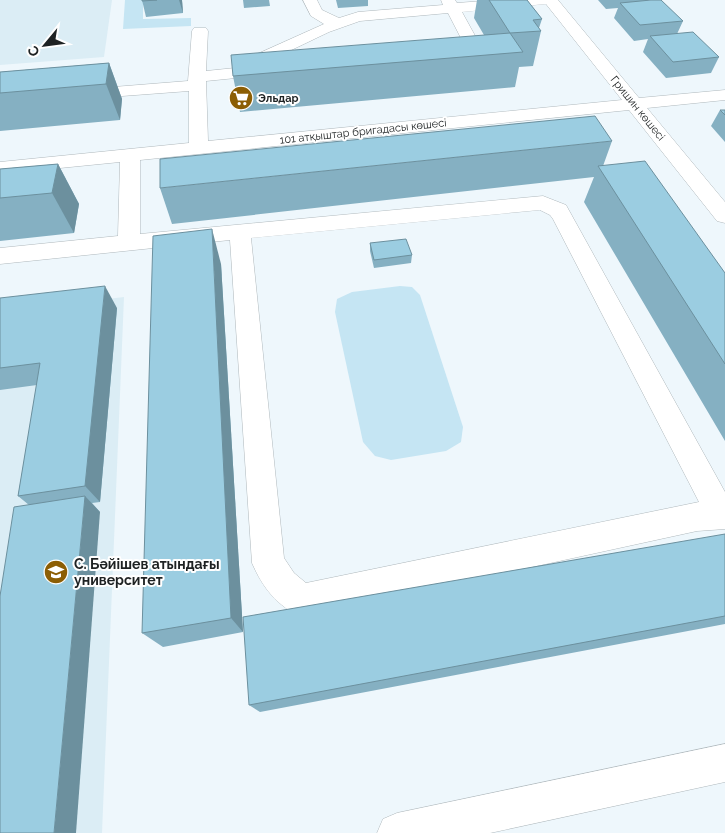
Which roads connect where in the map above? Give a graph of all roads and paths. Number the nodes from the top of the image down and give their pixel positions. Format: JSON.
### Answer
{"nodes":[{"id":1,"x":310,"y":0,"type":"edge"},
{"id":2,"x":546,"y":0,"type":"edge"},
{"id":3,"x":550,"y":0,"type":"edge"},
{"id":4,"x":450,"y":4,"type":"edge"},
{"id":5,"x":338,"y":23,"type":"junction"},
{"id":6,"x":200,"y":31,"type":"dead end"},
{"id":7,"x":436,"y":55,"type":"edge"},
{"id":8,"x":288,"y":68,"type":"edge"},
{"id":9,"x":228,"y":74,"type":"junction"},
{"id":10,"x":197,"y":81,"type":"junction"},
{"id":11,"x":69,"y":95,"type":"edge"},
{"id":12,"x":725,"y":95,"type":"edge"},
{"id":13,"x":635,"y":105,"type":"junction"},
{"id":14,"x":199,"y":147,"type":"junction"},
{"id":15,"x":130,"y":154,"type":"junction"},
{"id":16,"x":0,"y":168,"type":"edge"},
{"id":17,"x":725,"y":216,"type":"edge"},
{"id":18,"x":240,"y":233,"type":"junction"},
{"id":19,"x":129,"y":242,"type":"junction"},
{"id":20,"x":0,"y":256,"type":"edge"},
{"id":21,"x":723,"y":514,"type":"edge"},
{"id":22,"x":725,"y":763,"type":"edge"},
{"id":23,"x":452,"y":827,"type":"edge"},
{"id":24,"x":397,"y":833,"type":"edge"}],
"edges":[{"from":1,"to":5,"type":"street"},
{"from":2,"to":4,"type":"street"},
{"from":3,"to":13,"type":"street","name":"Гришин көшесі"},
{"from":4,"to":5,"type":"street"},
{"from":4,"to":7,"type":"street"},
{"from":5,"to":9,"type":"street"},
{"from":6,"to":10,"type":"street"},
{"from":8,"to":9,"type":"street"},
{"from":9,"to":10,"type":"street"},
{"from":10,"to":11,"type":"street"},
{"from":10,"to":14,"type":"street"},
{"from":12,"to":13,"type":"street","name":"101 атқыштар бригадасы көшесі"},
{"from":13,"to":14,"type":"street","name":"101 атқыштар бригадасы көшесі"},
{"from":13,"to":17,"type":"street","name":"Гришин көшесі"},
{"from":14,"to":15,"type":"street","name":"101 атқыштар бригадасы көшесі"},
{"from":15,"to":16,"type":"street","name":"101 атқыштар бригадасы көшесі"},
{"from":15,"to":19,"type":"street"},
{"from":18,"to":19,"type":"street"},
{"from":18,"to":21,"type":"street"},
{"from":18,"to":21,"type":"street"},
{"from":19,"to":20,"type":"street"},
{"from":22,"to":23,"type":"street"},
{"from":23,"to":24,"type":"street"}]}
